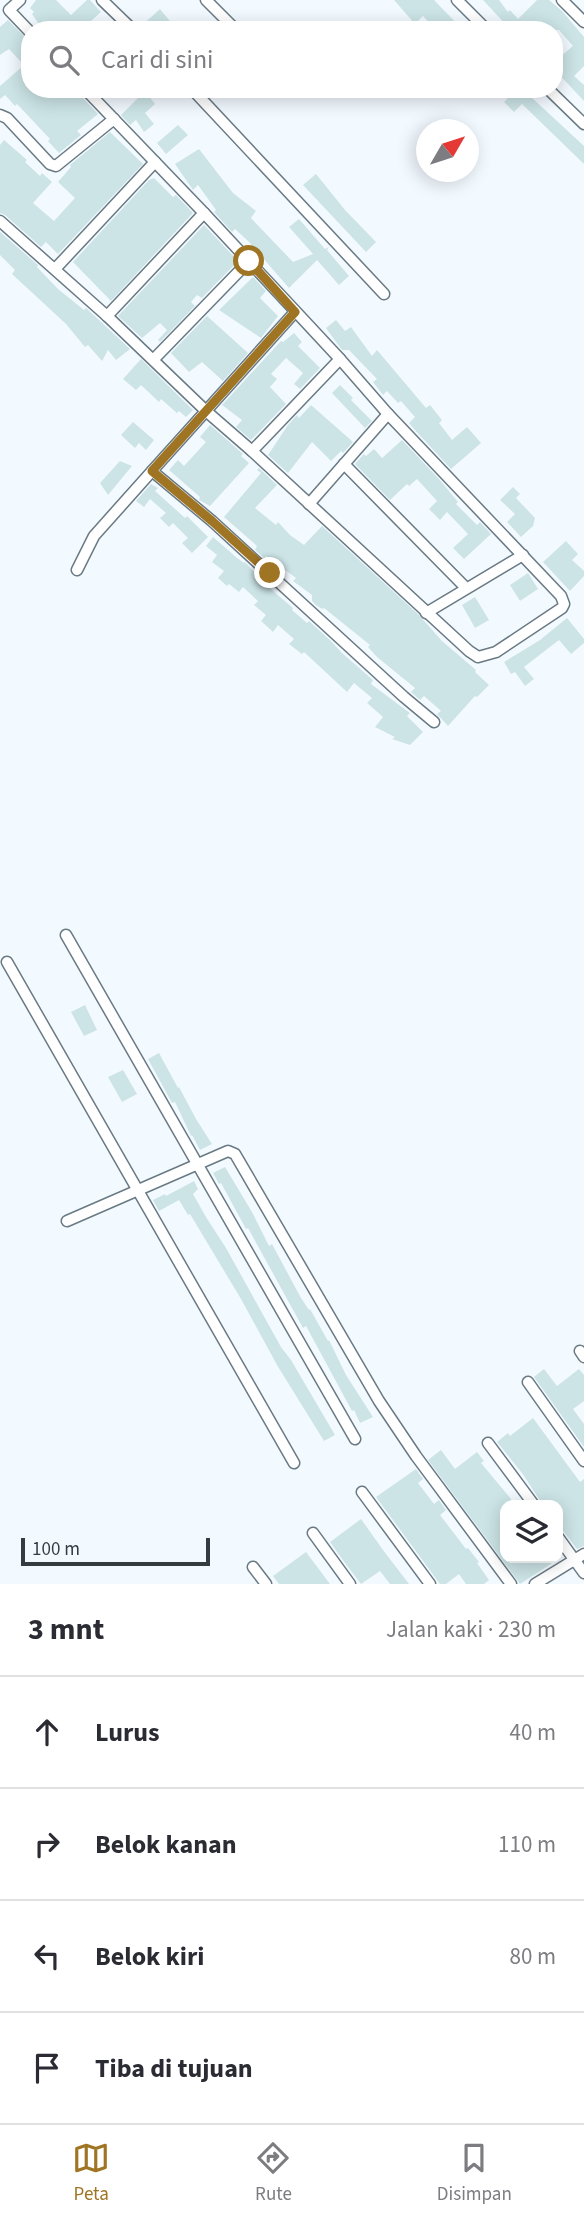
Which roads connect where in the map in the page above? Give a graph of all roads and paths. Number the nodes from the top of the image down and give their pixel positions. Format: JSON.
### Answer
{"nodes":[{"id":1,"x":20,"y":0,"type":"edge"},
{"id":2,"x":102,"y":0,"type":"edge"},
{"id":3,"x":206,"y":0,"type":"edge"},
{"id":4,"x":457,"y":0,"type":"edge"},
{"id":5,"x":562,"y":0,"type":"edge"},
{"id":6,"x":5,"y":14,"type":"edge"},
{"id":7,"x":124,"y":21,"type":"edge"},
{"id":8,"x":227,"y":21,"type":"edge"},
{"id":9,"x":478,"y":21,"type":"edge"},
{"id":10,"x":584,"y":22,"type":"edge"},
{"id":11,"x":21,"y":26,"type":"edge"},
{"id":12,"x":94,"y":98,"type":"edge"},
{"id":13,"x":200,"y":98,"type":"edge"},
{"id":14,"x":557,"y":98,"type":"edge"},
{"id":15,"x":0,"y":115,"type":"edge"},
{"id":16,"x":114,"y":119,"type":"junction"},
{"id":17,"x":584,"y":124,"type":"edge"},
{"id":18,"x":155,"y":162,"type":"junction"},
{"id":19,"x":204,"y":213,"type":"junction"},
{"id":20,"x":0,"y":221,"type":"edge"},
{"id":21,"x":249,"y":261,"type":"junction"},
{"id":22,"x":55,"y":269,"type":"junction"},
{"id":23,"x":384,"y":294,"type":"dead end"},
{"id":24,"x":295,"y":312,"type":"junction"},
{"id":25,"x":107,"y":316,"type":"junction"},
{"id":26,"x":154,"y":359,"type":"junction"},
{"id":27,"x":340,"y":359,"type":"junction"},
{"id":28,"x":206,"y":411,"type":"junction"},
{"id":29,"x":388,"y":414,"type":"junction"},
{"id":30,"x":252,"y":451,"type":"junction"},
{"id":31,"x":344,"y":464,"type":"junction"},
{"id":32,"x":152,"y":471,"type":"junction"},
{"id":33,"x":309,"y":504,"type":"junction"},
{"id":34,"x":523,"y":555,"type":"junction"},
{"id":35,"x":77,"y":570,"type":"dead end"},
{"id":36,"x":466,"y":589,"type":"junction"},
{"id":37,"x":426,"y":613,"type":"junction"},
{"id":38,"x":434,"y":722,"type":"dead end"},
{"id":39,"x":66,"y":935,"type":"dead end"},
{"id":40,"x":7,"y":962,"type":"dead end"},
{"id":41,"x":197,"y":1165,"type":"junction"},
{"id":42,"x":138,"y":1191,"type":"junction"},
{"id":43,"x":67,"y":1221,"type":"dead end"},
{"id":44,"x":528,"y":1382,"type":"dead end"},
{"id":45,"x":355,"y":1438,"type":"dead end"},
{"id":46,"x":488,"y":1443,"type":"dead end"},
{"id":47,"x":584,"y":1461,"type":"edge"},
{"id":48,"x":294,"y":1463,"type":"dead end"},
{"id":49,"x":362,"y":1492,"type":"dead end"},
{"id":50,"x":530,"y":1500,"type":"edge"},
{"id":51,"x":313,"y":1533,"type":"dead end"},
{"id":52,"x":563,"y":1542,"type":"edge"},
{"id":53,"x":579,"y":1557,"type":"edge"},
{"id":54,"x":253,"y":1567,"type":"dead end"},
{"id":55,"x":584,"y":1573,"type":"edge"},
{"id":56,"x":266,"y":1584,"type":"edge"},
{"id":57,"x":350,"y":1584,"type":"edge"},
{"id":58,"x":430,"y":1584,"type":"edge"},
{"id":59,"x":511,"y":1584,"type":"edge"},
{"id":60,"x":535,"y":1584,"type":"edge"}],
"edges":[{"from":1,"to":6,"type":"street"},
{"from":2,"to":7,"type":"street"},
{"from":3,"to":8,"type":"street"},
{"from":4,"to":9,"type":"street"},
{"from":5,"to":10,"type":"street"},
{"from":6,"to":11,"type":"street"},
{"from":12,"to":16,"type":"street"},
{"from":13,"to":23,"type":"street"},
{"from":14,"to":17,"type":"street"},
{"from":15,"to":16,"type":"street"},
{"from":16,"to":18,"type":"street"},
{"from":18,"to":19,"type":"street"},
{"from":18,"to":22,"type":"street"},
{"from":19,"to":21,"type":"street"},
{"from":19,"to":25,"type":"street"},
{"from":20,"to":22,"type":"street"},
{"from":21,"to":24,"type":"street"},
{"from":21,"to":26,"type":"street"},
{"from":22,"to":25,"type":"street"},
{"from":24,"to":27,"type":"street"},
{"from":24,"to":28,"type":"street"},
{"from":25,"to":26,"type":"street"},
{"from":26,"to":28,"type":"street"},
{"from":27,"to":29,"type":"street"},
{"from":27,"to":30,"type":"street"},
{"from":28,"to":30,"type":"street"},
{"from":28,"to":32,"type":"street"},
{"from":29,"to":31,"type":"street"},
{"from":29,"to":34,"type":"street"},
{"from":30,"to":33,"type":"street"},
{"from":31,"to":33,"type":"street"},
{"from":31,"to":36,"type":"street"},
{"from":32,"to":35,"type":"street"},
{"from":32,"to":38,"type":"street"},
{"from":33,"to":37,"type":"street"},
{"from":34,"to":36,"type":"street"},
{"from":34,"to":37,"type":"street"},
{"from":36,"to":37,"type":"street"},
{"from":39,"to":41,"type":"street"},
{"from":40,"to":42,"type":"street"},
{"from":41,"to":42,"type":"street"},
{"from":41,"to":45,"type":"street"},
{"from":41,"to":59,"type":"street"},
{"from":42,"to":43,"type":"street"},
{"from":42,"to":48,"type":"street"},
{"from":44,"to":47,"type":"street"},
{"from":46,"to":50,"type":"street"},
{"from":49,"to":58,"type":"street"},
{"from":51,"to":57,"type":"street"},
{"from":52,"to":53,"type":"street"},
{"from":53,"to":55,"type":"street"},
{"from":53,"to":60,"type":"street"},
{"from":54,"to":56,"type":"street"}]}
